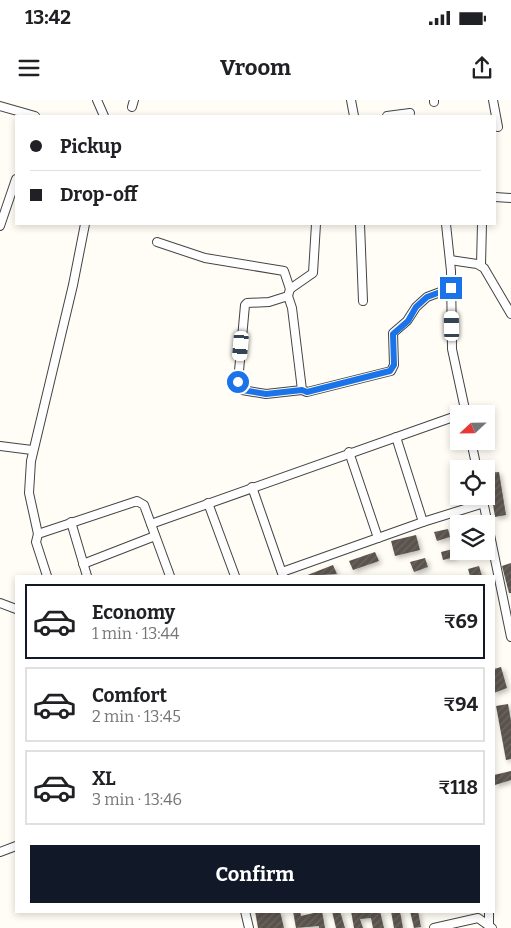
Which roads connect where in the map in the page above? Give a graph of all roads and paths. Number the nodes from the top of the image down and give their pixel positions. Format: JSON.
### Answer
{"nodes":[{"id":1,"x":96,"y":100,"type":"edge"},
{"id":2,"x":351,"y":100,"type":"edge"},
{"id":3,"x":492,"y":100,"type":"edge"},
{"id":4,"x":0,"y":106,"type":"edge"},
{"id":5,"x":410,"y":113,"type":"dead end"},
{"id":6,"x":32,"y":115,"type":"edge"},
{"id":7,"x":104,"y":115,"type":"edge"},
{"id":8,"x":354,"y":115,"type":"edge"},
{"id":9,"x":395,"y":115,"type":"edge"},
{"id":10,"x":495,"y":115,"type":"edge"},
{"id":11,"x":496,"y":118,"type":"edge"},
{"id":12,"x":498,"y":127,"type":"dead end"},
{"id":13,"x":15,"y":180,"type":"edge"},
{"id":14,"x":496,"y":197,"type":"edge"},
{"id":15,"x":511,"y":198,"type":"edge"},
{"id":16,"x":2,"y":212,"type":"edge"},
{"id":17,"x":85,"y":225,"type":"edge"},
{"id":18,"x":316,"y":225,"type":"edge"},
{"id":19,"x":360,"y":225,"type":"edge"},
{"id":20,"x":446,"y":225,"type":"edge"},
{"id":21,"x":482,"y":225,"type":"edge"},
{"id":22,"x":0,"y":226,"type":"edge"},
{"id":23,"x":156,"y":242,"type":"dead end"},
{"id":24,"x":450,"y":260,"type":"junction"},
{"id":25,"x":481,"y":265,"type":"junction"},
{"id":26,"x":451,"y":288,"type":"junction"},
{"id":27,"x":289,"y":292,"type":"junction"},
{"id":28,"x":362,"y":301,"type":"dead end"},
{"id":29,"x":511,"y":314,"type":"edge"},
{"id":30,"x":302,"y":390,"type":"junction"},
{"id":31,"x":461,"y":405,"type":"edge"},
{"id":32,"x":450,"y":418,"type":"edge"},
{"id":33,"x":396,"y":437,"type":"junction"},
{"id":34,"x":0,"y":446,"type":"edge"},
{"id":35,"x":32,"y":450,"type":"junction"},
{"id":36,"x":349,"y":452,"type":"junction"},
{"id":37,"x":252,"y":487,"type":"junction"},
{"id":38,"x":208,"y":503,"type":"junction"},
{"id":39,"x":470,"y":505,"type":"edge"},
{"id":40,"x":484,"y":505,"type":"edge"},
{"id":41,"x":71,"y":522,"type":"junction"},
{"id":42,"x":424,"y":522,"type":"junction"},
{"id":43,"x":151,"y":524,"type":"junction"},
{"id":44,"x":38,"y":534,"type":"junction"},
{"id":45,"x":156,"y":536,"type":"junction"},
{"id":46,"x":378,"y":538,"type":"junction"},
{"id":47,"x":83,"y":564,"type":"junction"},
{"id":48,"x":282,"y":574,"type":"edge"},
{"id":49,"x":46,"y":575,"type":"edge"},
{"id":50,"x":87,"y":575,"type":"edge"},
{"id":51,"x":170,"y":575,"type":"edge"},
{"id":52,"x":235,"y":575,"type":"edge"},
{"id":53,"x":503,"y":599,"type":"junction"},
{"id":54,"x":495,"y":602,"type":"edge"},
{"id":55,"x":0,"y":603,"type":"edge"},
{"id":56,"x":15,"y":610,"type":"edge"},
{"id":57,"x":511,"y":638,"type":"edge"},
{"id":58,"x":15,"y":846,"type":"edge"},
{"id":59,"x":0,"y":852,"type":"edge"},
{"id":60,"x":245,"y":913,"type":"edge"},
{"id":61,"x":489,"y":913,"type":"edge"},
{"id":62,"x":490,"y":926,"type":"edge"},
{"id":63,"x":249,"y":928,"type":"edge"},
{"id":64,"x":434,"y":928,"type":"edge"}],
"edges":[{"from":1,"to":7,"type":"street"},
{"from":2,"to":8,"type":"street"},
{"from":3,"to":10,"type":"street"},
{"from":4,"to":6,"type":"street"},
{"from":5,"to":9,"type":"street"},
{"from":11,"to":12,"type":"street"},
{"from":13,"to":16,"type":"street"},
{"from":14,"to":15,"type":"street"},
{"from":16,"to":22,"type":"street"},
{"from":17,"to":35,"type":"street"},
{"from":18,"to":27,"type":"street"},
{"from":19,"to":28,"type":"street"},
{"from":20,"to":24,"type":"street"},
{"from":21,"to":25,"type":"street"},
{"from":23,"to":27,"type":"street"},
{"from":24,"to":25,"type":"street"},
{"from":24,"to":26,"type":"street"},
{"from":25,"to":29,"type":"street"},
{"from":26,"to":30,"type":"street"},
{"from":26,"to":31,"type":"street"},
{"from":27,"to":30,"type":"street"},
{"from":27,"to":30,"type":"street"},
{"from":32,"to":33,"type":"street"},
{"from":33,"to":36,"type":"street"},
{"from":33,"to":42,"type":"street"},
{"from":34,"to":35,"type":"street"},
{"from":35,"to":44,"type":"street"},
{"from":36,"to":37,"type":"street"},
{"from":36,"to":46,"type":"street"},
{"from":37,"to":38,"type":"street"},
{"from":37,"to":48,"type":"street"},
{"from":38,"to":43,"type":"street"},
{"from":38,"to":52,"type":"street"},
{"from":39,"to":42,"type":"street"},
{"from":40,"to":53,"type":"street"},
{"from":41,"to":43,"type":"street"},
{"from":41,"to":44,"type":"street"},
{"from":41,"to":47,"type":"street"},
{"from":42,"to":46,"type":"street"},
{"from":43,"to":45,"type":"street"},
{"from":44,"to":49,"type":"street"},
{"from":45,"to":47,"type":"street"},
{"from":45,"to":51,"type":"street"},
{"from":46,"to":48,"type":"street"},
{"from":47,"to":50,"type":"street"},
{"from":53,"to":54,"type":"street"},
{"from":53,"to":57,"type":"street"},
{"from":55,"to":56,"type":"street"},
{"from":58,"to":59,"type":"street"},
{"from":60,"to":63,"type":"street"},
{"from":61,"to":62,"type":"street"},
{"from":62,"to":64,"type":"street"}]}
